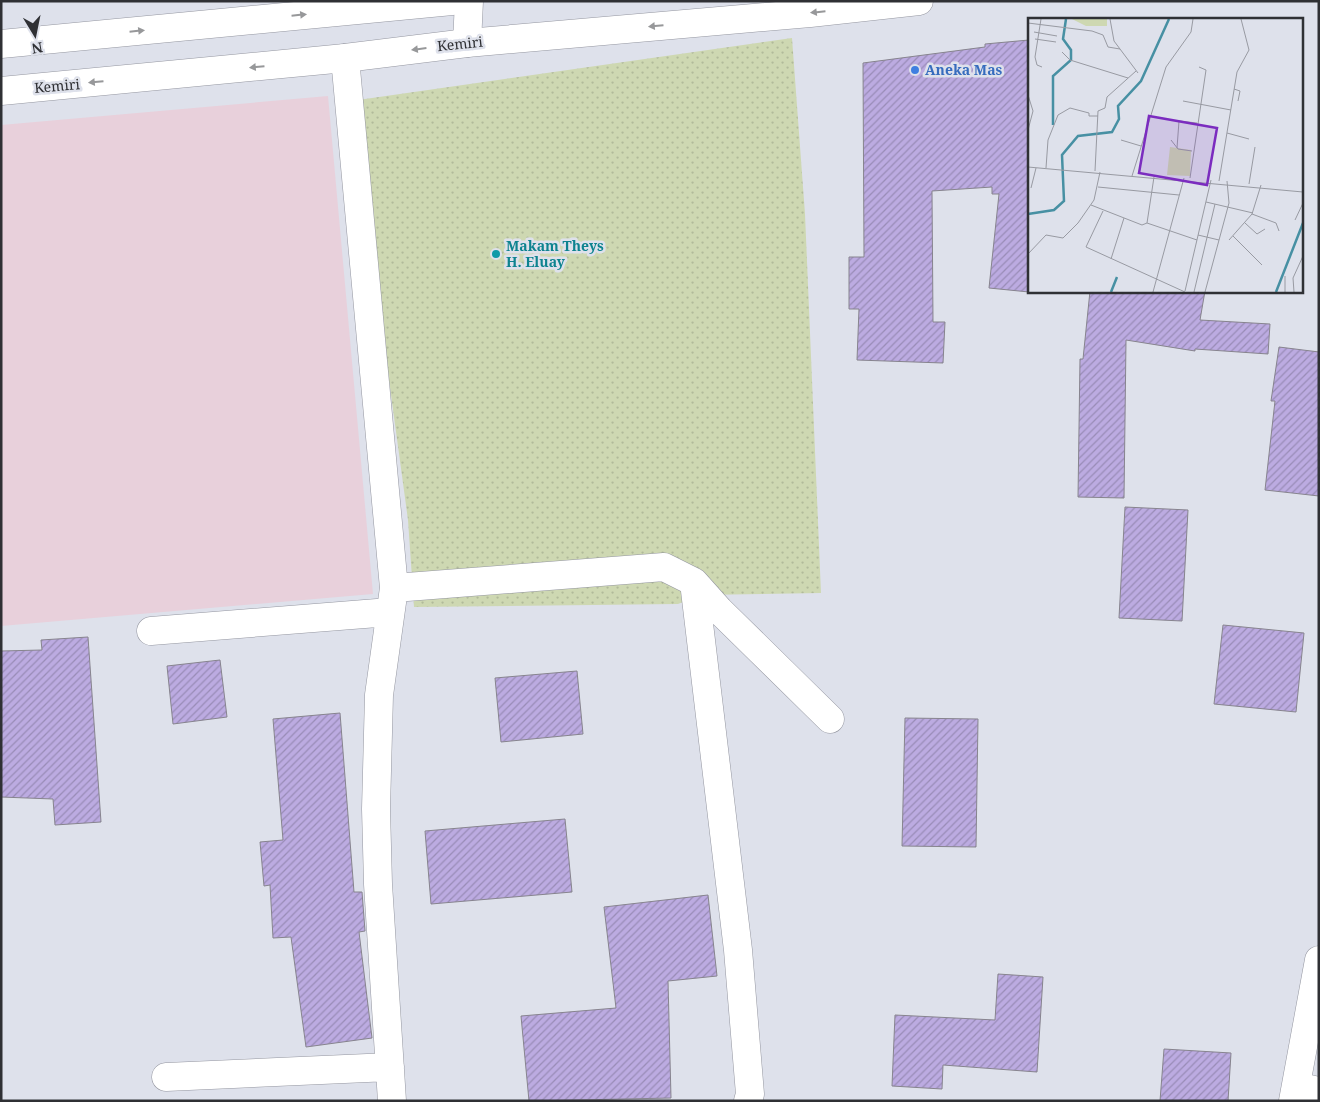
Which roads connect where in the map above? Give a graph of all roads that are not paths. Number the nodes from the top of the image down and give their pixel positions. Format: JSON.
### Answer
{"nodes":[{"id":1,"x":452,"y":1,"type":"edge"},
{"id":2,"x":469,"y":1,"type":"edge"},
{"id":3,"x":919,"y":1,"type":"edge"},
{"id":4,"x":467,"y":43,"type":"junction"},
{"id":5,"x":1,"y":44,"type":"edge"},
{"id":6,"x":345,"y":58,"type":"junction"},
{"id":7,"x":1,"y":91,"type":"edge"},
{"id":8,"x":694,"y":582,"type":"junction"},
{"id":9,"x":392,"y":600,"type":"junction"},
{"id":10,"x":151,"y":631,"type":"dead end"},
{"id":11,"x":830,"y":719,"type":"dead end"},
{"id":12,"x":1319,"y":960,"type":"edge"},
{"id":13,"x":390,"y":1066,"type":"junction"},
{"id":14,"x":166,"y":1077,"type":"dead end"},
{"id":15,"x":1302,"y":1093,"type":"edge"},
{"id":16,"x":392,"y":1101,"type":"edge"},
{"id":17,"x":748,"y":1101,"type":"edge"}],
"edges":[{"from":5,"to":1,"type":"main road","one_way":true},
{"from":2,"to":4,"type":"main road"},
{"from":3,"to":4,"type":"main road","name":"Kemiri","one_way":true},
{"from":4,"to":6,"type":"main road","name":"Kemiri","one_way":true},
{"from":6,"to":7,"type":"main road","name":"Kemiri","one_way":true},
{"from":6,"to":9,"type":"main road"},
{"from":8,"to":9,"type":"main road"},
{"from":8,"to":11,"type":"main road"},
{"from":8,"to":17,"type":"main road"},
{"from":9,"to":10,"type":"main road"},
{"from":9,"to":13,"type":"main road"},
{"from":12,"to":15,"type":"main road"},
{"from":13,"to":14,"type":"main road"},
{"from":13,"to":16,"type":"main road"}]}
